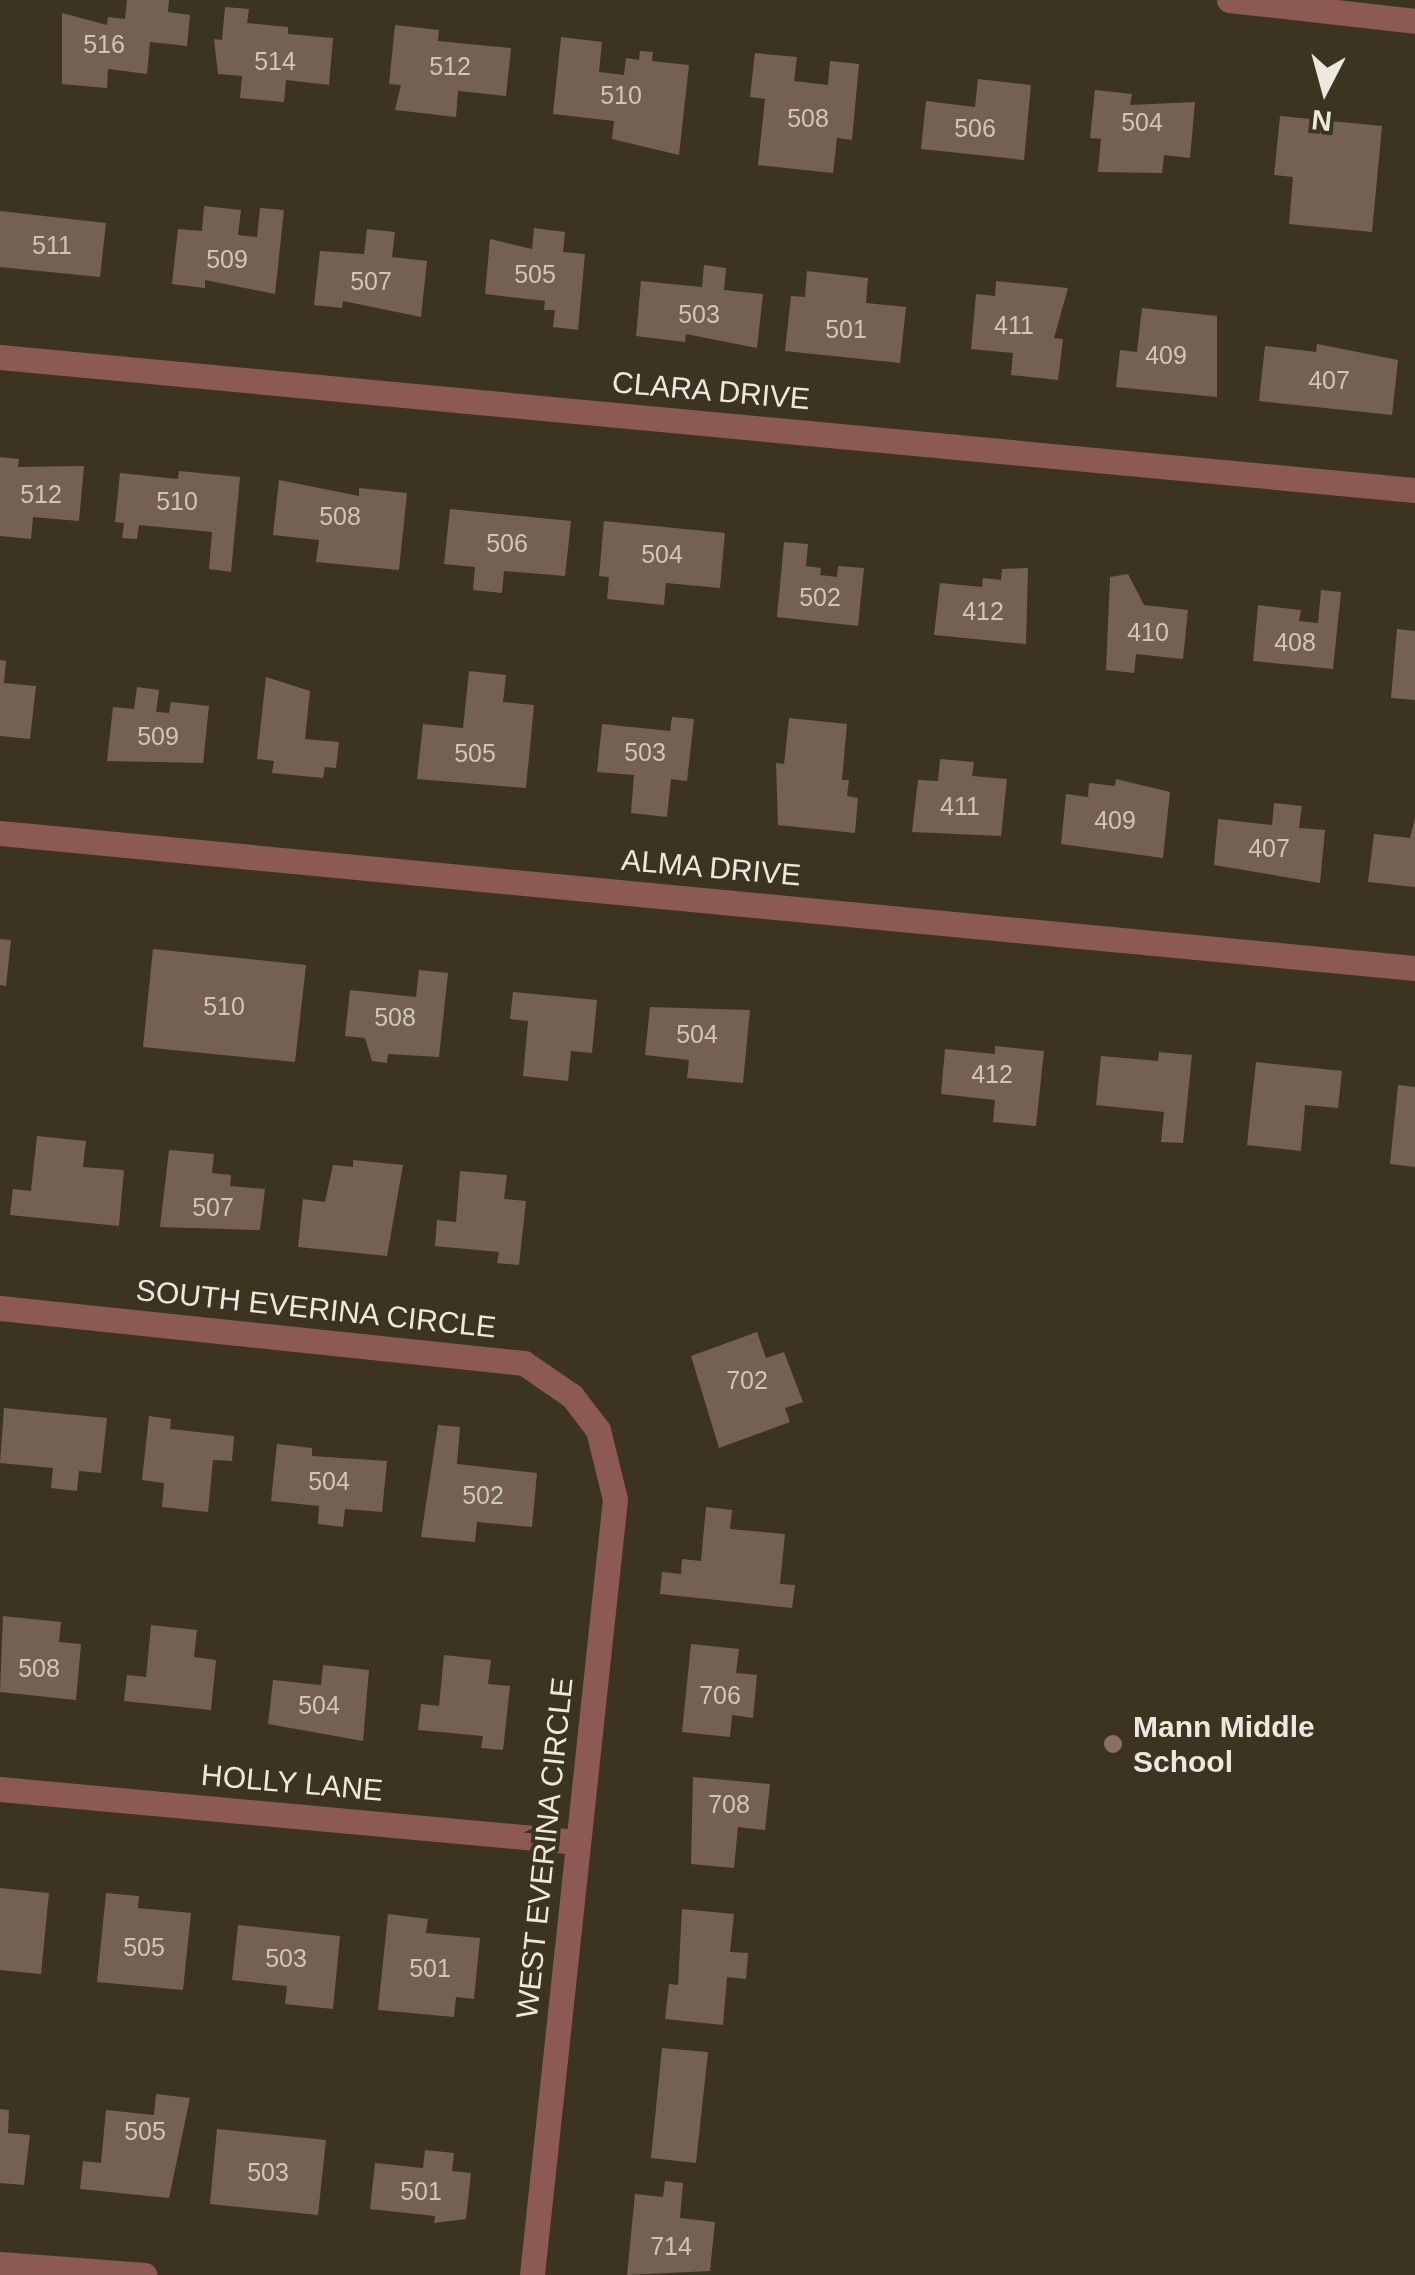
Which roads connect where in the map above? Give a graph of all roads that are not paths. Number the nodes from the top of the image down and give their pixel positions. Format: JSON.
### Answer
{"nodes":[{"id":1,"x":1229,"y":0,"type":"edge"},
{"id":2,"x":1415,"y":21,"type":"edge"},
{"id":3,"x":0,"y":357,"type":"edge"},
{"id":4,"x":1415,"y":490,"type":"edge"},
{"id":5,"x":0,"y":833,"type":"edge"},
{"id":6,"x":1415,"y":968,"type":"edge"},
{"id":7,"x":0,"y":1308,"type":"edge"},
{"id":8,"x":598,"y":1430,"type":"joint"},
{"id":9,"x":0,"y":1789,"type":"edge"},
{"id":10,"x":578,"y":1842,"type":"junction"},
{"id":11,"x":0,"y":2264,"type":"edge"},
{"id":12,"x":146,"y":2275,"type":"edge"},
{"id":13,"x":532,"y":2275,"type":"edge"}],
"edges":[{"from":1,"to":2,"type":"street"},
{"from":3,"to":4,"type":"street","name":"CLARA DRIVE"},
{"from":5,"to":6,"type":"street","name":"ALMA DRIVE"},
{"from":7,"to":8,"type":"street","name":"SOUTH EVERINA CIRCLE"},
{"from":8,"to":10,"type":"street","name":"WEST EVERINA CIRCLE"},
{"from":9,"to":10,"type":"street","name":"HOLLY LANE"},
{"from":10,"to":13,"type":"street","name":"WEST EVERINA CIRCLE"},
{"from":11,"to":12,"type":"street"}]}
